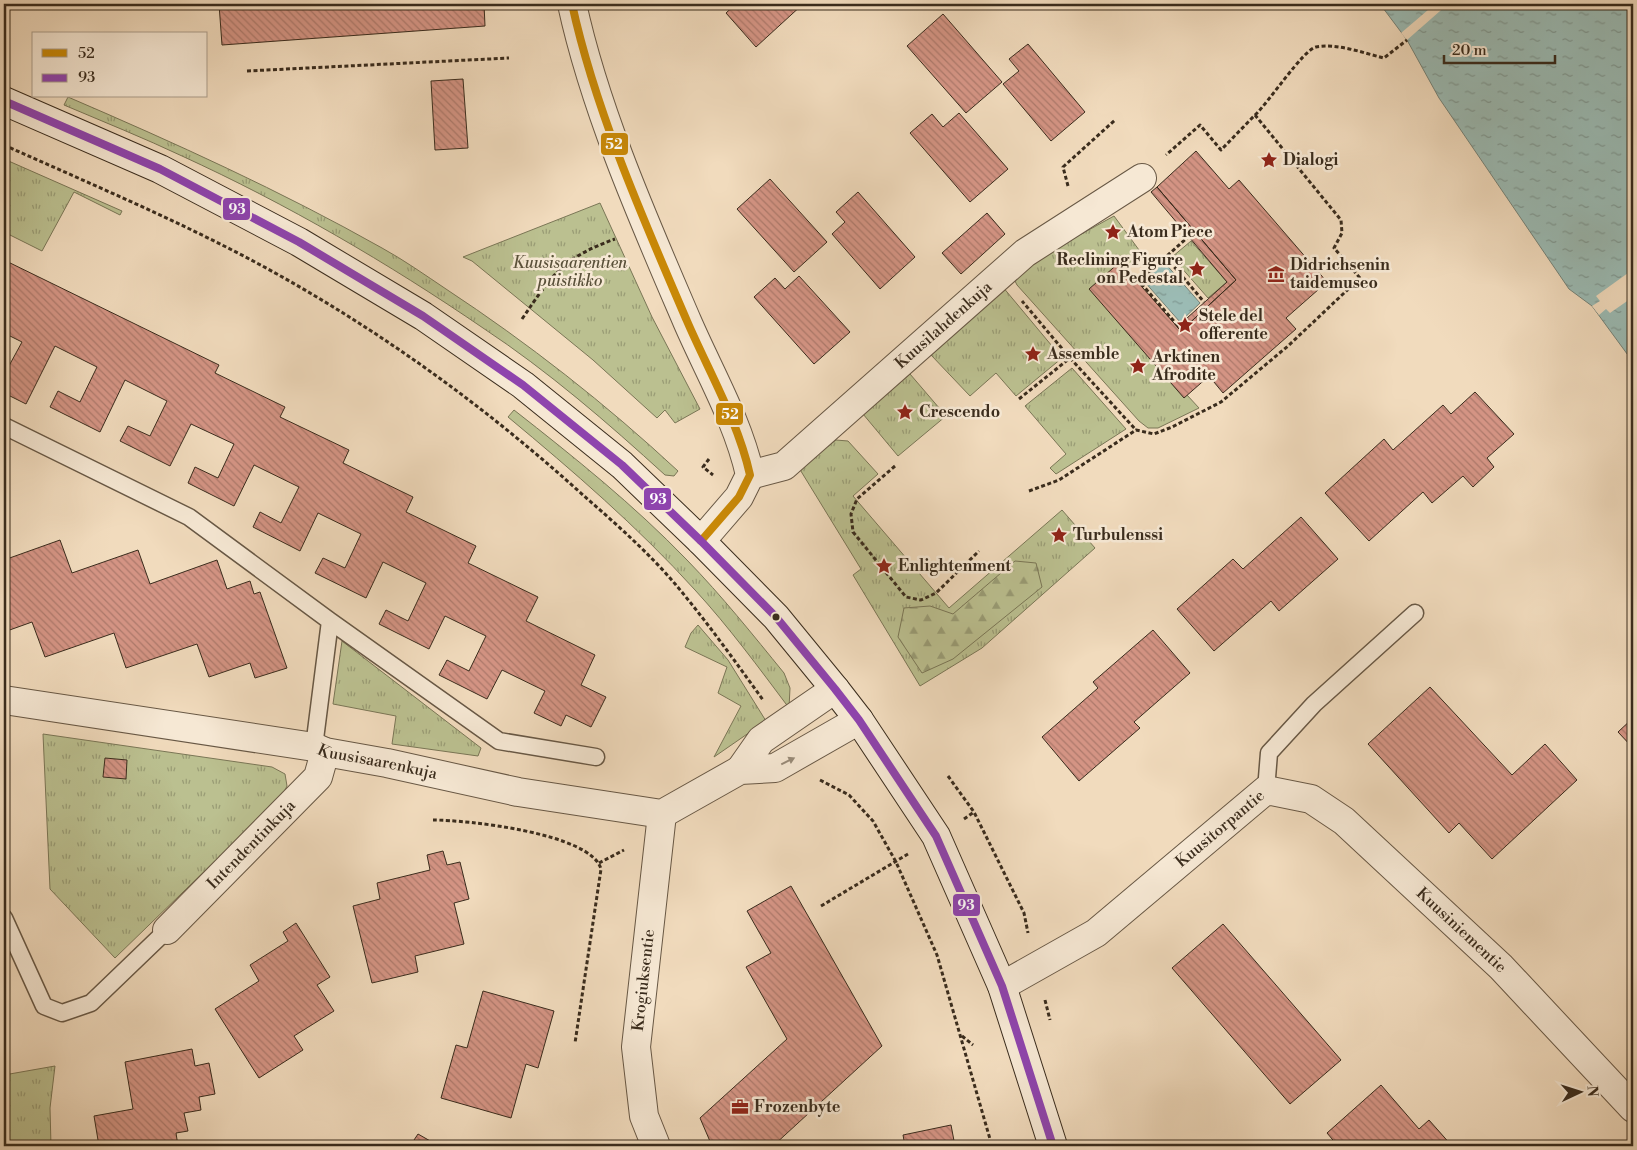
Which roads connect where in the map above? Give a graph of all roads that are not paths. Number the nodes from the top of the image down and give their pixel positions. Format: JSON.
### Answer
{"nodes":[{"id":1,"x":572,"y":4,"type":"edge"},
{"id":2,"x":4,"y":101,"type":"edge"},
{"id":3,"x":1142,"y":178,"type":"dead end"},
{"id":4,"x":4,"y":426,"type":"edge"},
{"id":5,"x":750,"y":475,"type":"junction"},
{"id":6,"x":702,"y":541,"type":"junction"},
{"id":7,"x":1415,"y":613,"type":"dead end"},
{"id":8,"x":330,"y":621,"type":"junction"},
{"id":9,"x":834,"y":689,"type":"junction"},
{"id":10,"x":4,"y":700,"type":"edge"},
{"id":11,"x":859,"y":720,"type":"junction"},
{"id":12,"x":320,"y":750,"type":"junction"},
{"id":13,"x":596,"y":757,"type":"dead end"},
{"id":14,"x":740,"y":770,"type":"junction"},
{"id":15,"x":1266,"y":790,"type":"junction"},
{"id":16,"x":662,"y":814,"type":"junction"},
{"id":17,"x":4,"y":918,"type":"edge"},
{"id":18,"x":167,"y":930,"type":"joint"},
{"id":19,"x":1002,"y":986,"type":"junction"},
{"id":20,"x":1633,"y":1108,"type":"edge"},
{"id":21,"x":656,"y":1146,"type":"edge"},
{"id":22,"x":1053,"y":1146,"type":"edge"}],
"edges":[{"from":1,"to":5,"type":"street"},
{"from":2,"to":6,"type":"street"},
{"from":3,"to":5,"type":"street","name":"Kuusilahdenkuja"},
{"from":4,"to":8,"type":"lane"},
{"from":5,"to":6,"type":"street"},
{"from":6,"to":9,"type":"street"},
{"from":7,"to":15,"type":"lane","name":"Kuusitorpantie"},
{"from":8,"to":12,"type":"lane"},
{"from":8,"to":13,"type":"lane"},
{"from":9,"to":11,"type":"street"},
{"from":9,"to":14,"type":"street"},
{"from":10,"to":12,"type":"street","name":"Kuusisaarenkuja"},
{"from":14,"to":11,"type":"street","one_way":true},
{"from":11,"to":19,"type":"street"},
{"from":12,"to":16,"type":"street","name":"Kuusisaarenkuja"},
{"from":12,"to":18,"type":"street","name":"Intendentinkuja"},
{"from":14,"to":16,"type":"street"},
{"from":15,"to":19,"type":"street","name":"Kuusitorpantie"},
{"from":15,"to":20,"type":"street","name":"Kuusiniementie"},
{"from":16,"to":21,"type":"street","name":"Krogiuksentie"},
{"from":17,"to":18,"type":"lane"},
{"from":19,"to":22,"type":"street"}]}
